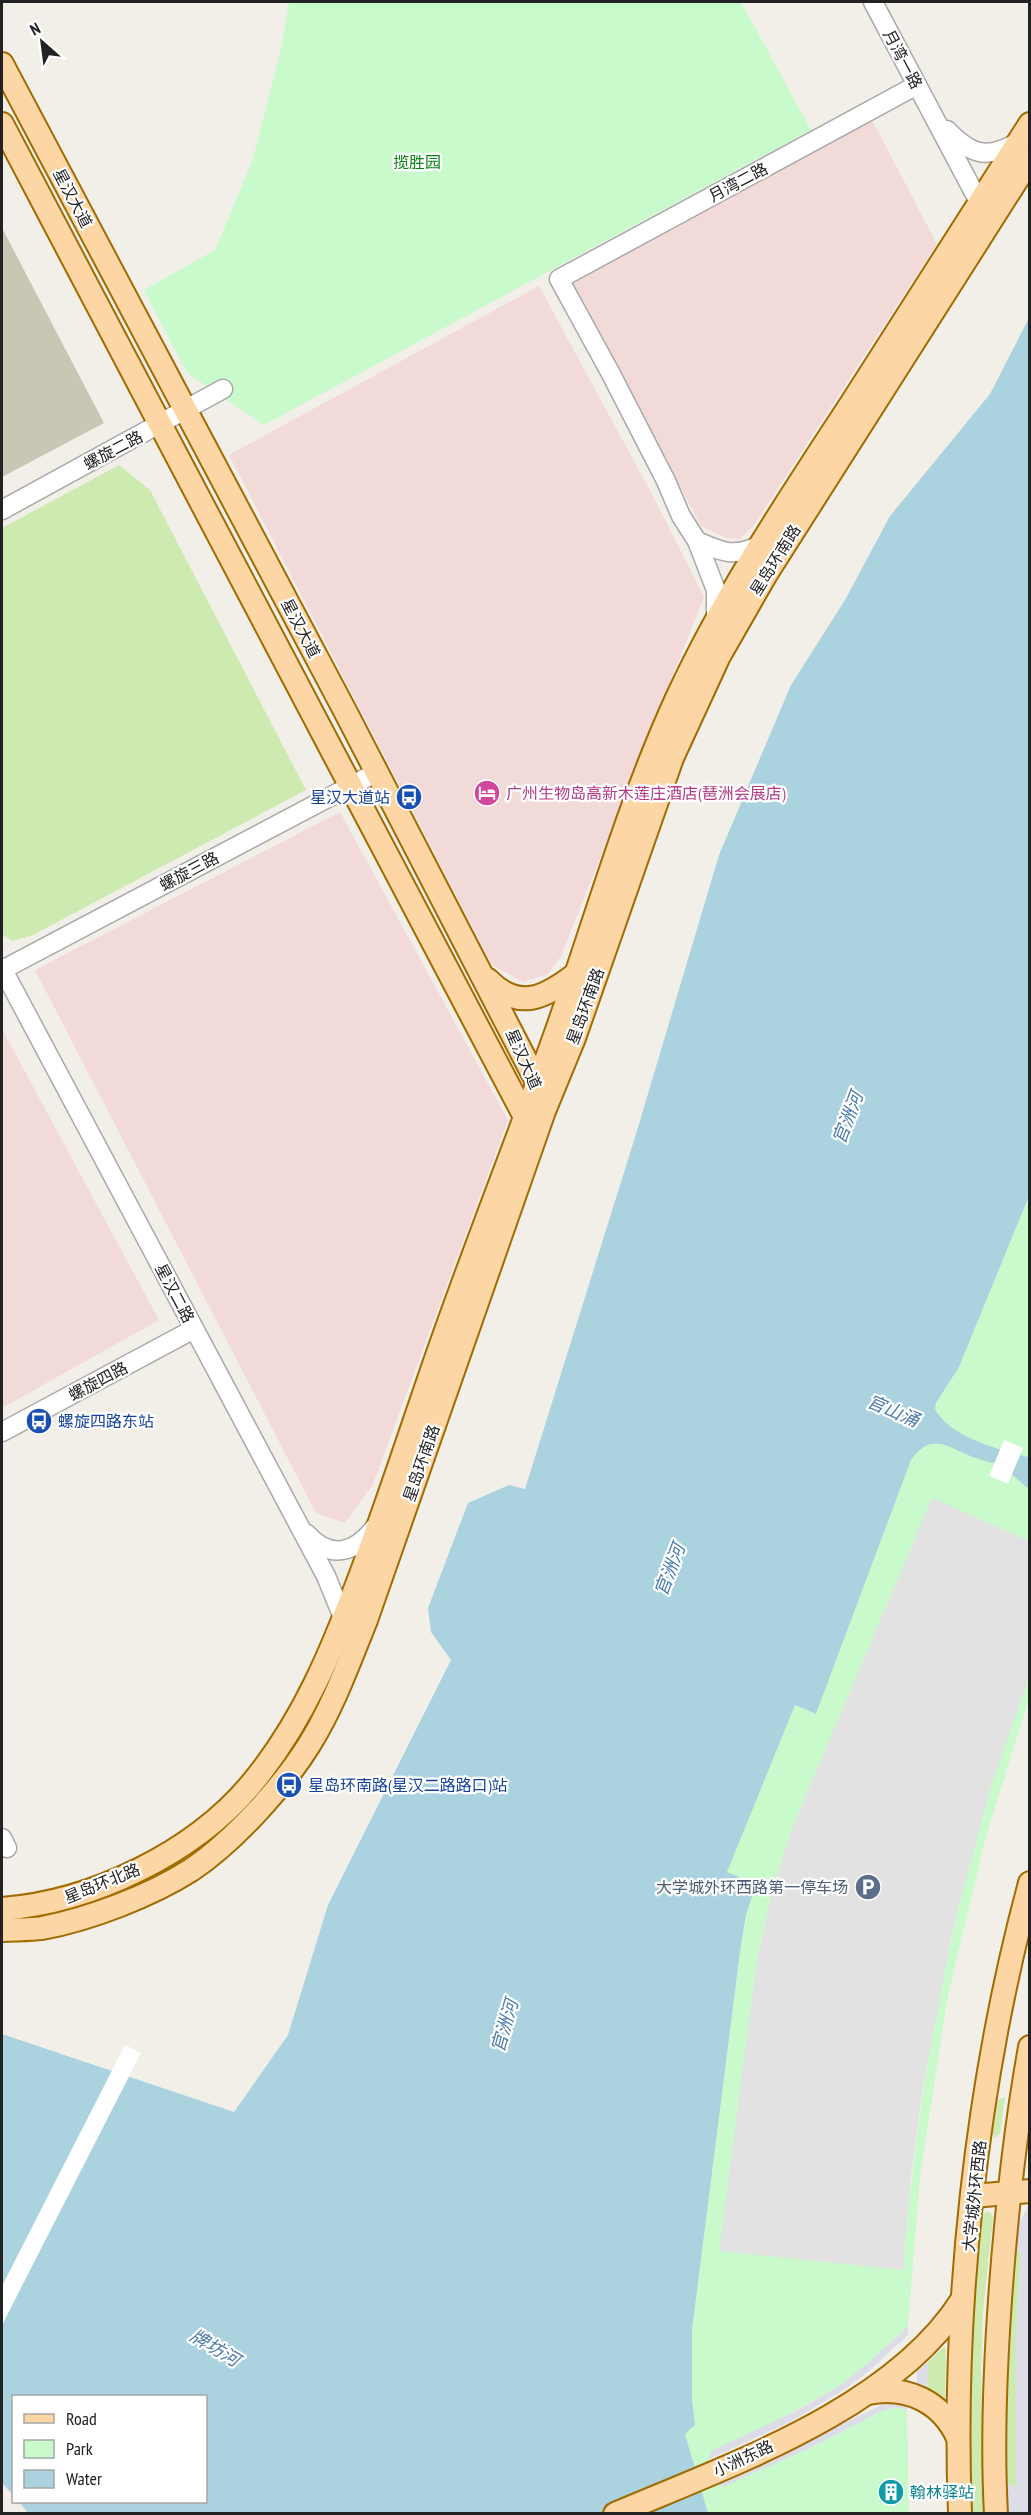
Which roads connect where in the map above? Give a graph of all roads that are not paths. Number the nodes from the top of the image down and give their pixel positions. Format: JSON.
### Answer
{"nodes":[{"id":1,"x":873,"y":2,"type":"edge"},
{"id":2,"x":2,"y":64,"type":"edge"},
{"id":3,"x":917,"y":84,"type":"junction"},
{"id":4,"x":933,"y":116,"type":"junction"},
{"id":5,"x":2,"y":124,"type":"edge"},
{"id":6,"x":1026,"y":142,"type":"edge"},
{"id":7,"x":979,"y":202,"type":"junction"},
{"id":8,"x":223,"y":389,"type":"dead end"},
{"id":9,"x":186,"y":411,"type":"junction"},
{"id":10,"x":161,"y":424,"type":"junction"},
{"id":11,"x":2,"y":510,"type":"edge"},
{"id":12,"x":698,"y":541,"type":"junction"},
{"id":13,"x":760,"y":544,"type":"junction"},
{"id":14,"x":716,"y":621,"type":"junction"},
{"id":15,"x":377,"y":772,"type":"junction"},
{"id":16,"x":350,"y":786,"type":"junction"},
{"id":17,"x":394,"y":870,"type":"junction"},
{"id":18,"x":461,"y":931,"type":"junction"},
{"id":19,"x":2,"y":969,"type":"edge"},
{"id":20,"x":576,"y":974,"type":"junction"},
{"id":21,"x":484,"y":976,"type":"junction"},
{"id":22,"x":537,"y":1082,"type":"junction"},
{"id":23,"x":534,"y":1113,"type":"junction"},
{"id":24,"x":194,"y":1329,"type":"junction"},
{"id":25,"x":2,"y":1432,"type":"edge"},
{"id":26,"x":381,"y":1520,"type":"junction"},
{"id":27,"x":298,"y":1524,"type":"junction"},
{"id":28,"x":344,"y":1620,"type":"junction"},
{"id":29,"x":194,"y":1836,"type":"joint"},
{"id":30,"x":192,"y":1869,"type":"joint"},
{"id":31,"x":1029,"y":1883,"type":"edge"},
{"id":32,"x":2,"y":1909,"type":"edge"},
{"id":33,"x":2,"y":1930,"type":"edge"},
{"id":34,"x":1029,"y":2047,"type":"edge"},
{"id":35,"x":1019,"y":2115,"type":"junction"},
{"id":36,"x":1029,"y":2139,"type":"edge"},
{"id":37,"x":1020,"y":2183,"type":"edge"},
{"id":38,"x":975,"y":2187,"type":"junction"},
{"id":39,"x":963,"y":2299,"type":"junction"},
{"id":40,"x":867,"y":2393,"type":"junction"},
{"id":41,"x":958,"y":2438,"type":"junction"},
{"id":42,"x":615,"y":2514,"type":"edge"},
{"id":43,"x":960,"y":2514,"type":"edge"},
{"id":44,"x":996,"y":2514,"type":"edge"}],
"edges":[{"from":1,"to":3,"type":"street","name":"月湾一路"},
{"from":2,"to":9,"type":"main road","name":"星汉大道"},
{"from":3,"to":4,"type":"street","name":"月湾一路"},
{"from":3,"to":12,"type":"street","name":"月湾二路"},
{"from":4,"to":6,"type":"street","name":"月湾一路"},
{"from":4,"to":7,"type":"street","name":"月湾一路"},
{"from":5,"to":10,"type":"main road","name":"星汉大道"},
{"from":6,"to":7,"type":"main road","name":"星岛环南路"},
{"from":6,"to":23,"type":"main road","name":"星岛环南路"},
{"from":7,"to":13,"type":"main road","name":"星岛环南路"},
{"from":8,"to":9,"type":"street","name":"螺旋二路"},
{"from":9,"to":10,"type":"street","name":"螺旋二路"},
{"from":9,"to":15,"type":"main road","name":"星汉大道"},
{"from":10,"to":11,"type":"street","name":"螺旋二路"},
{"from":10,"to":16,"type":"main road","name":"星汉大道"},
{"from":12,"to":13,"type":"street"},
{"from":12,"to":14,"type":"street"},
{"from":13,"to":14,"type":"main road","name":"星岛环南路"},
{"from":14,"to":20,"type":"main road","name":"星岛环南路"},
{"from":15,"to":16,"type":"street","name":"螺旋三路"},
{"from":15,"to":18,"type":"main road","name":"星汉大道"},
{"from":16,"to":17,"type":"main road","name":"星汉大道"},
{"from":16,"to":19,"type":"street","name":"螺旋三路"},
{"from":17,"to":18,"type":"main road"},
{"from":17,"to":23,"type":"main road","name":"星汉大道"},
{"from":18,"to":21,"type":"main road","name":"星汉大道"},
{"from":19,"to":24,"type":"street","name":"星汉二路"},
{"from":20,"to":21,"type":"main road"},
{"from":20,"to":22,"type":"main road","name":"星岛环南路"},
{"from":21,"to":22,"type":"main road","name":"星汉大道"},
{"from":22,"to":23,"type":"main road","name":"星汉大道"},
{"from":23,"to":26,"type":"main road","name":"星岛环南路"},
{"from":23,"to":30,"type":"main road","name":"星岛环南路"},
{"from":24,"to":25,"type":"street","name":"螺旋四路"},
{"from":24,"to":27,"type":"street","name":"星汉二路"},
{"from":26,"to":27,"type":"street"},
{"from":26,"to":28,"type":"main road","name":"星岛环南路"},
{"from":27,"to":28,"type":"street","name":"星汉二路"},
{"from":28,"to":29,"type":"main road","name":"星岛环南路"},
{"from":29,"to":32,"type":"main road","name":"星岛环北路"},
{"from":30,"to":33,"type":"main road","name":"星岛环北路"},
{"from":31,"to":38,"type":"main road","name":"大学城外环西路"},
{"from":34,"to":35,"type":"main road"},
{"from":35,"to":36,"type":"main road"},
{"from":35,"to":37,"type":"main road"},
{"from":37,"to":38,"type":"main road"},
{"from":37,"to":44,"type":"main road"},
{"from":38,"to":39,"type":"main road","name":"大学城外环西路"},
{"from":39,"to":40,"type":"main road","name":"小洲东路"},
{"from":39,"to":41,"type":"main road","name":"大学城外环西路"},
{"from":40,"to":41,"type":"main road"},
{"from":40,"to":42,"type":"main road","name":"小洲东路"},
{"from":41,"to":43,"type":"main road","name":"大学城外环西路"}]}
